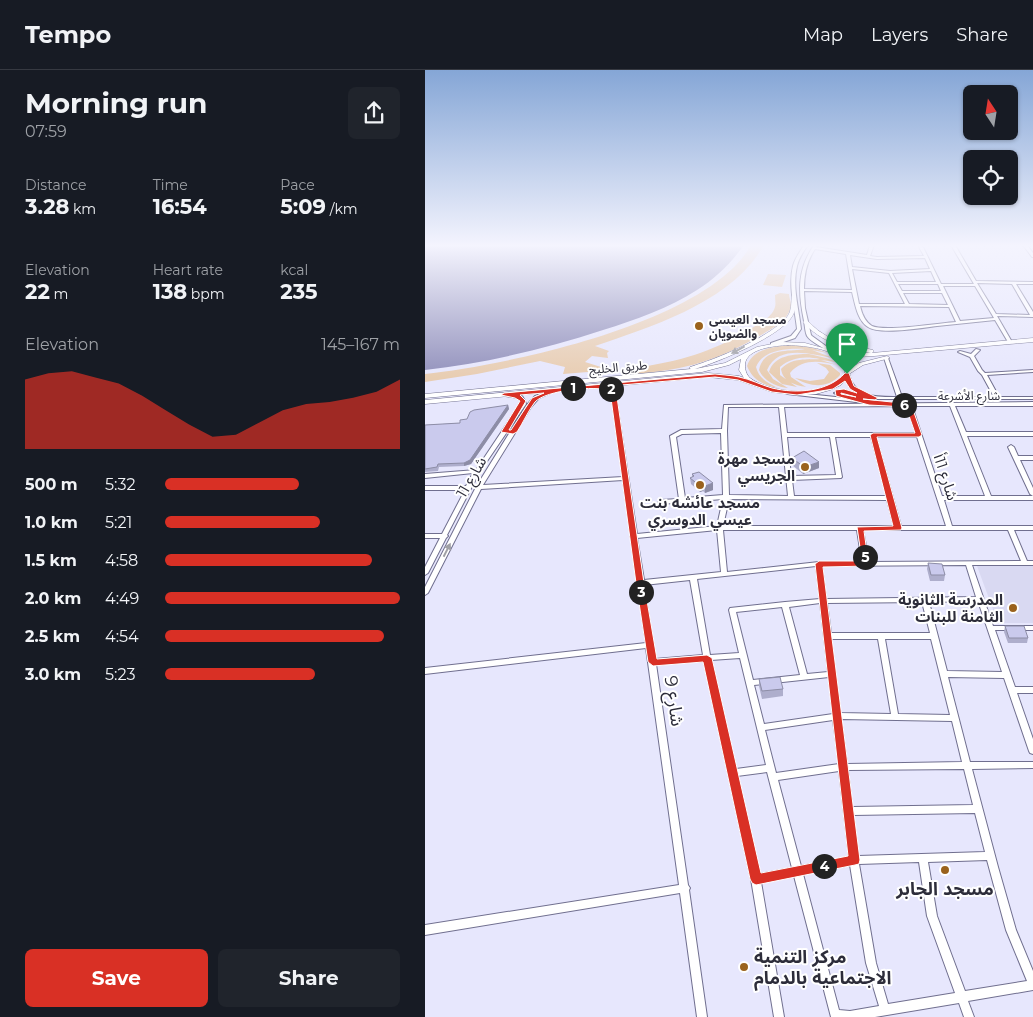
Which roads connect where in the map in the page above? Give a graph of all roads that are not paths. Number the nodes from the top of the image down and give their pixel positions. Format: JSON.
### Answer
{"nodes":[{"id":1,"x":794,"y":289,"type":"edge"},
{"id":2,"x":900,"y":289,"type":"edge"},
{"id":3,"x":943,"y":289,"type":"edge"},
{"id":4,"x":978,"y":289,"type":"edge"},
{"id":5,"x":1017,"y":289,"type":"edge"},
{"id":6,"x":802,"y":290,"type":"joint"},
{"id":7,"x":853,"y":291,"type":"joint"},
{"id":8,"x":901,"y":292,"type":"junction"},
{"id":9,"x":944,"y":292,"type":"junction"},
{"id":10,"x":794,"y":296,"type":"junction"},
{"id":11,"x":858,"y":305,"type":"junction"},
{"id":12,"x":907,"y":305,"type":"junction"},
{"id":13,"x":951,"y":306,"type":"junction"},
{"id":14,"x":1033,"y":316,"type":"edge"},
{"id":15,"x":995,"y":317,"type":"junction"},
{"id":16,"x":806,"y":322,"type":"junction"},
{"id":17,"x":959,"y":323,"type":"junction"},
{"id":18,"x":1033,"y":340,"type":"edge"},
{"id":19,"x":1010,"y":342,"type":"junction"},
{"id":20,"x":773,"y":344,"type":"junction"},
{"id":21,"x":1033,"y":344,"type":"edge"},
{"id":22,"x":829,"y":350,"type":"junction"},
{"id":23,"x":978,"y":350,"type":"junction"},
{"id":24,"x":898,"y":352,"type":"junction"},
{"id":25,"x":961,"y":352,"type":"junction"},
{"id":26,"x":749,"y":353,"type":"junction"},
{"id":27,"x":972,"y":356,"type":"junction"},
{"id":28,"x":886,"y":358,"type":"junction"},
{"id":29,"x":1033,"y":371,"type":"edge"},
{"id":30,"x":661,"y":374,"type":"junction"},
{"id":31,"x":847,"y":374,"type":"junction"},
{"id":32,"x":984,"y":374,"type":"junction"},
{"id":33,"x":623,"y":383,"type":"junction"},
{"id":34,"x":602,"y":385,"type":"junction"},
{"id":35,"x":759,"y":385,"type":"junction"},
{"id":36,"x":558,"y":390,"type":"junction"},
{"id":37,"x":613,"y":390,"type":"junction"},
{"id":38,"x":787,"y":392,"type":"junction"},
{"id":39,"x":504,"y":395,"type":"junction"},
{"id":40,"x":425,"y":396,"type":"edge"},
{"id":41,"x":875,"y":398,"type":"junction"},
{"id":42,"x":997,"y":398,"type":"junction"},
{"id":43,"x":1033,"y":398,"type":"edge"},
{"id":44,"x":900,"y":399,"type":"junction"},
{"id":45,"x":425,"y":402,"type":"edge"},
{"id":46,"x":869,"y":403,"type":"junction"},
{"id":47,"x":1033,"y":404,"type":"edge"},
{"id":48,"x":889,"y":405,"type":"junction"},
{"id":49,"x":909,"y":405,"type":"junction"},
{"id":50,"x":952,"y":405,"type":"junction"},
{"id":51,"x":781,"y":406,"type":"junction"},
{"id":52,"x":725,"y":431,"type":"junction"},
{"id":53,"x":505,"y":432,"type":"junction"},
{"id":54,"x":513,"y":432,"type":"junction"},
{"id":55,"x":964,"y":434,"type":"junction"},
{"id":56,"x":1033,"y":434,"type":"edge"},
{"id":57,"x":784,"y":435,"type":"junction"},
{"id":58,"x":832,"y":435,"type":"junction"},
{"id":59,"x":873,"y":435,"type":"junction"},
{"id":60,"x":919,"y":435,"type":"junction"},
{"id":61,"x":1011,"y":447,"type":"dead end"},
{"id":62,"x":1016,"y":458,"type":"junction"},
{"id":63,"x":1033,"y":458,"type":"edge"},
{"id":64,"x":478,"y":471,"type":"junction"},
{"id":65,"x":425,"y":476,"type":"edge"},
{"id":66,"x":626,"y":478,"type":"junction"},
{"id":67,"x":789,"y":478,"type":"junction"},
{"id":68,"x":479,"y":487,"type":"junction"},
{"id":69,"x":425,"y":488,"type":"edge"},
{"id":70,"x":469,"y":488,"type":"junction"},
{"id":71,"x":1033,"y":494,"type":"edge"},
{"id":72,"x":725,"y":497,"type":"junction"},
{"id":73,"x":791,"y":498,"type":"junction"},
{"id":74,"x":890,"y":498,"type":"junction"},
{"id":75,"x":940,"y":498,"type":"junction"},
{"id":76,"x":989,"y":498,"type":"junction"},
{"id":77,"x":1033,"y":498,"type":"edge"},
{"id":78,"x":682,"y":500,"type":"junction"},
{"id":79,"x":661,"y":502,"type":"dead end"},
{"id":80,"x":720,"y":528,"type":"junction"},
{"id":81,"x":860,"y":528,"type":"junction"},
{"id":82,"x":898,"y":528,"type":"junction"},
{"id":83,"x":950,"y":528,"type":"junction"},
{"id":84,"x":1010,"y":528,"type":"junction"},
{"id":85,"x":1033,"y":528,"type":"edge"},
{"id":86,"x":425,"y":536,"type":"edge"},
{"id":87,"x":445,"y":536,"type":"junction"},
{"id":88,"x":633,"y":536,"type":"junction"},
{"id":89,"x":968,"y":563,"type":"junction"},
{"id":90,"x":1025,"y":563,"type":"junction"},
{"id":91,"x":1033,"y":563,"type":"edge"},
{"id":92,"x":819,"y":564,"type":"junction"},
{"id":93,"x":866,"y":564,"type":"junction"},
{"id":94,"x":425,"y":573,"type":"edge"},
{"id":95,"x":724,"y":574,"type":"junction"},
{"id":96,"x":693,"y":577,"type":"junction"},
{"id":97,"x":640,"y":583,"type":"junction"},
{"id":98,"x":425,"y":593,"type":"edge"},
{"id":99,"x":980,"y":599,"type":"junction"},
{"id":100,"x":925,"y":600,"type":"junction"},
{"id":101,"x":822,"y":601,"type":"junction"},
{"id":102,"x":785,"y":604,"type":"junction"},
{"id":103,"x":991,"y":628,"type":"junction"},
{"id":104,"x":1033,"y":628,"type":"edge"},
{"id":105,"x":827,"y":636,"type":"junction"},
{"id":106,"x":881,"y":636,"type":"junction"},
{"id":107,"x":934,"y":636,"type":"junction"},
{"id":108,"x":650,"y":645,"type":"junction"},
{"id":109,"x":743,"y":655,"type":"junction"},
{"id":110,"x":707,"y":658,"type":"junction"},
{"id":111,"x":653,"y":662,"type":"junction"},
{"id":112,"x":425,"y":671,"type":"edge"},
{"id":113,"x":831,"y":674,"type":"junction"},
{"id":114,"x":944,"y":674,"type":"junction"},
{"id":115,"x":1007,"y":675,"type":"junction"},
{"id":116,"x":804,"y":677,"type":"junction"},
{"id":117,"x":749,"y":683,"type":"junction"},
{"id":118,"x":1012,"y":690,"type":"junction"},
{"id":119,"x":1033,"y":690,"type":"edge"},
{"id":120,"x":837,"y":716,"type":"junction"},
{"id":121,"x":895,"y":717,"type":"junction"},
{"id":122,"x":955,"y":718,"type":"junction"},
{"id":123,"x":760,"y":728,"type":"junction"},
{"id":124,"x":1033,"y":751,"type":"edge"},
{"id":125,"x":967,"y":765,"type":"junction"},
{"id":126,"x":1033,"y":765,"type":"edge"},
{"id":127,"x":843,"y":767,"type":"junction"},
{"id":128,"x":771,"y":772,"type":"junction"},
{"id":129,"x":732,"y":773,"type":"junction"},
{"id":130,"x":978,"y":809,"type":"junction"},
{"id":131,"x":848,"y":811,"type":"junction"},
{"id":132,"x":991,"y":856,"type":"junction"},
{"id":133,"x":923,"y":858,"type":"junction"},
{"id":134,"x":855,"y":860,"type":"junction"},
{"id":135,"x":797,"y":871,"type":"junction"},
{"id":136,"x":756,"y":879,"type":"junction"},
{"id":137,"x":685,"y":888,"type":"junction"},
{"id":138,"x":425,"y":930,"type":"edge"},
{"id":139,"x":1033,"y":984,"type":"edge"},
{"id":140,"x":961,"y":997,"type":"junction"},
{"id":141,"x":885,"y":1010,"type":"junction"},
{"id":142,"x":702,"y":1017,"type":"edge"},
{"id":143,"x":779,"y":1017,"type":"edge"},
{"id":144,"x":969,"y":1017,"type":"edge"}],
"edges":[{"from":1,"to":10,"type":"street"},
{"from":2,"to":8,"type":"street"},
{"from":3,"to":9,"type":"street"},
{"from":4,"to":15,"type":"street"},
{"from":5,"to":14,"type":"street"},
{"from":6,"to":7,"type":"street"},
{"from":6,"to":16,"type":"street"},
{"from":7,"to":11,"type":"street"},
{"from":8,"to":9,"type":"street"},
{"from":8,"to":12,"type":"street"},
{"from":9,"to":13,"type":"street"},
{"from":10,"to":20,"type":"street"},
{"from":10,"to":30,"type":"main road","one_way":true},
{"from":11,"to":12,"type":"street"},
{"from":11,"to":17,"type":"street"},
{"from":12,"to":13,"type":"street"},
{"from":13,"to":17,"type":"street"},
{"from":14,"to":15,"type":"street"},
{"from":15,"to":17,"type":"street"},
{"from":15,"to":19,"type":"street"},
{"from":16,"to":22,"type":"street"},
{"from":16,"to":24,"type":"main road"},
{"from":18,"to":19,"type":"main road"},
{"from":19,"to":24,"type":"main road"},
{"from":20,"to":22,"type":"main road","name":"طريق الخليج"},
{"from":20,"to":26,"type":"main road","name":"طريق الخليج"},
{"from":21,"to":23,"type":"main road"},
{"from":22,"to":24,"type":"main road"},
{"from":22,"to":31,"type":"main road"},
{"from":23,"to":25,"type":"main road"},
{"from":23,"to":27,"type":"street"},
{"from":25,"to":27,"type":"street"},
{"from":25,"to":28,"type":"main road"},
{"from":26,"to":30,"type":"main road","name":"طريق الخليج"},
{"from":26,"to":35,"type":"main road"},
{"from":27,"to":32,"type":"street"},
{"from":28,"to":31,"type":"main road"},
{"from":28,"to":44,"type":"street"},
{"from":29,"to":32,"type":"street"},
{"from":30,"to":40,"type":"main road","name":"طريق الخليج"},
{"from":31,"to":38,"type":"main road","name":"طريق الخليج"},
{"from":31,"to":41,"type":"street","name":"شارع الأشرعة"},
{"from":32,"to":42,"type":"street"},
{"from":33,"to":34,"type":"main road","name":"طريق الخليج"},
{"from":33,"to":35,"type":"main road","name":"طريق الخليج"},
{"from":33,"to":37,"type":"street"},
{"from":34,"to":36,"type":"main road","name":"طريق الخليج"},
{"from":34,"to":37,"type":"street"},
{"from":35,"to":38,"type":"main road","name":"طريق الخليج"},
{"from":36,"to":39,"type":"main road","name":"طريق الخليج"},
{"from":36,"to":54,"type":"street","name":"شارع 11"},
{"from":37,"to":66,"type":"street","name":"شارع 9"},
{"from":38,"to":46,"type":"street","name":"شارع الأشرعة"},
{"from":39,"to":45,"type":"main road","name":"طريق الخليج"},
{"from":39,"to":53,"type":"street","name":"شارع 11"},
{"from":41,"to":44,"type":"street","name":"شارع الأشرعة"},
{"from":41,"to":46,"type":"street"},
{"from":42,"to":43,"type":"street","name":"شارع الأشرعة"},
{"from":42,"to":44,"type":"street","name":"شارع الأشرعة"},
{"from":46,"to":48,"type":"street","name":"شارع الأشرعة"},
{"from":47,"to":50,"type":"street","name":"شارع الأشرعة"},
{"from":48,"to":49,"type":"street","name":"شارع الأشرعة"},
{"from":48,"to":51,"type":"street"},
{"from":49,"to":50,"type":"street","name":"شارع الأشرعة"},
{"from":49,"to":60,"type":"street","name":"شارع 11أ"},
{"from":50,"to":55,"type":"street"},
{"from":51,"to":52,"type":"street"},
{"from":51,"to":57,"type":"street"},
{"from":52,"to":72,"type":"street"},
{"from":52,"to":78,"type":"street"},
{"from":53,"to":54,"type":"street"},
{"from":53,"to":64,"type":"street","name":"شارع 11"},
{"from":54,"to":68,"type":"street","name":"شارع 11"},
{"from":55,"to":56,"type":"street"},
{"from":55,"to":76,"type":"street"},
{"from":57,"to":58,"type":"street"},
{"from":57,"to":67,"type":"street"},
{"from":58,"to":59,"type":"street"},
{"from":58,"to":67,"type":"street"},
{"from":59,"to":60,"type":"street"},
{"from":59,"to":74,"type":"street"},
{"from":60,"to":75,"type":"street","name":"شارع 11أ"},
{"from":61,"to":62,"type":"street"},
{"from":62,"to":63,"type":"street"},
{"from":62,"to":71,"type":"street"},
{"from":64,"to":65,"type":"street"},
{"from":64,"to":70,"type":"street","name":"شارع 11"},
{"from":66,"to":68,"type":"street"},
{"from":66,"to":88,"type":"street","name":"شارع 9"},
{"from":67,"to":73,"type":"street"},
{"from":98,"to":68,"type":"street","name":"شارع 11","one_way":true},
{"from":69,"to":70,"type":"street"},
{"from":70,"to":87,"type":"street","name":"شارع 11"},
{"from":72,"to":73,"type":"street"},
{"from":72,"to":78,"type":"street"},
{"from":72,"to":80,"type":"street"},
{"from":73,"to":74,"type":"street"},
{"from":74,"to":82,"type":"street"},
{"from":75,"to":76,"type":"street"},
{"from":75,"to":83,"type":"street","name":"شارع 11أ"},
{"from":76,"to":77,"type":"street"},
{"from":78,"to":79,"type":"street"},
{"from":80,"to":81,"type":"street"},
{"from":80,"to":88,"type":"street"},
{"from":80,"to":95,"type":"street"},
{"from":81,"to":82,"type":"street"},
{"from":81,"to":93,"type":"street"},
{"from":82,"to":83,"type":"street"},
{"from":83,"to":84,"type":"street"},
{"from":84,"to":85,"type":"street"},
{"from":84,"to":90,"type":"street"},
{"from":86,"to":87,"type":"street"},
{"from":87,"to":94,"type":"street","name":"شارع 11"},
{"from":88,"to":97,"type":"street","name":"شارع 9"},
{"from":89,"to":90,"type":"street"},
{"from":89,"to":93,"type":"street"},
{"from":89,"to":99,"type":"street"},
{"from":90,"to":91,"type":"street"},
{"from":92,"to":93,"type":"street"},
{"from":92,"to":95,"type":"street"},
{"from":92,"to":101,"type":"street"},
{"from":95,"to":96,"type":"street"},
{"from":96,"to":97,"type":"street"},
{"from":96,"to":110,"type":"street"},
{"from":97,"to":108,"type":"street","name":"شارع 9"},
{"from":99,"to":100,"type":"street"},
{"from":99,"to":103,"type":"street"},
{"from":100,"to":101,"type":"street"},
{"from":100,"to":107,"type":"street"},
{"from":101,"to":102,"type":"street"},
{"from":101,"to":105,"type":"street"},
{"from":102,"to":109,"type":"street"},
{"from":102,"to":116,"type":"street"},
{"from":103,"to":104,"type":"street"},
{"from":103,"to":115,"type":"street"},
{"from":105,"to":106,"type":"street"},
{"from":105,"to":113,"type":"street"},
{"from":106,"to":107,"type":"street"},
{"from":106,"to":121,"type":"street"},
{"from":107,"to":114,"type":"street"},
{"from":108,"to":111,"type":"street","name":"شارع 9"},
{"from":108,"to":112,"type":"street"},
{"from":109,"to":110,"type":"street"},
{"from":109,"to":117,"type":"street"},
{"from":110,"to":111,"type":"street"},
{"from":110,"to":129,"type":"street"},
{"from":111,"to":137,"type":"street","name":"شارع 9"},
{"from":113,"to":116,"type":"street"},
{"from":113,"to":120,"type":"street"},
{"from":114,"to":115,"type":"street"},
{"from":114,"to":122,"type":"street"},
{"from":115,"to":118,"type":"street"},
{"from":116,"to":117,"type":"street"},
{"from":117,"to":123,"type":"street"},
{"from":118,"to":119,"type":"street"},
{"from":118,"to":124,"type":"street"},
{"from":120,"to":121,"type":"street"},
{"from":120,"to":123,"type":"street"},
{"from":120,"to":127,"type":"street"},
{"from":121,"to":122,"type":"street"},
{"from":122,"to":125,"type":"street"},
{"from":123,"to":128,"type":"street"},
{"from":125,"to":126,"type":"street"},
{"from":125,"to":127,"type":"street"},
{"from":125,"to":130,"type":"street"},
{"from":127,"to":128,"type":"street"},
{"from":127,"to":131,"type":"street"},
{"from":128,"to":129,"type":"street"},
{"from":128,"to":135,"type":"street"},
{"from":129,"to":136,"type":"street"},
{"from":130,"to":131,"type":"street"},
{"from":130,"to":132,"type":"street"},
{"from":131,"to":134,"type":"street"},
{"from":132,"to":133,"type":"street"},
{"from":132,"to":139,"type":"street"},
{"from":133,"to":134,"type":"street"},
{"from":133,"to":140,"type":"street"},
{"from":134,"to":135,"type":"street"},
{"from":134,"to":141,"type":"street"},
{"from":135,"to":136,"type":"street"},
{"from":135,"to":141,"type":"street"},
{"from":136,"to":143,"type":"street"},
{"from":137,"to":138,"type":"street"},
{"from":137,"to":142,"type":"street","name":"شارع 9"},
{"from":139,"to":140,"type":"street"},
{"from":140,"to":141,"type":"street"},
{"from":140,"to":144,"type":"street"}]}
